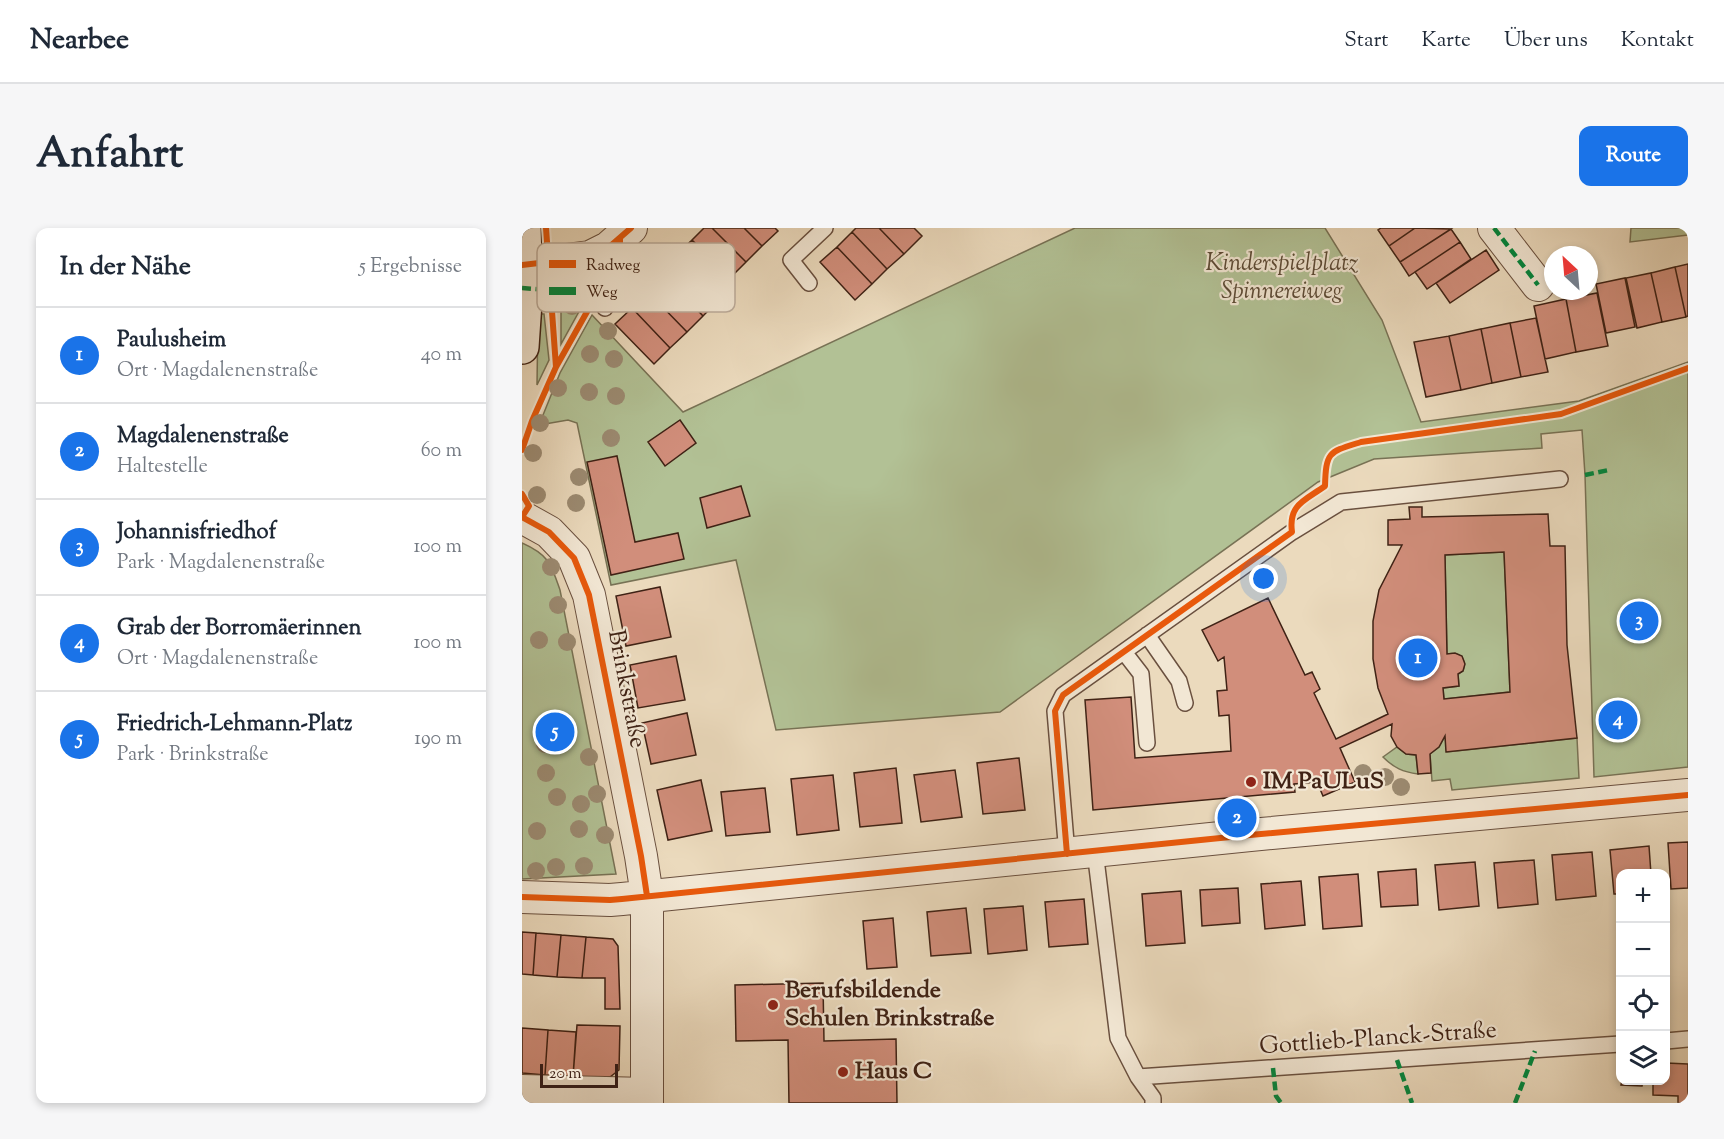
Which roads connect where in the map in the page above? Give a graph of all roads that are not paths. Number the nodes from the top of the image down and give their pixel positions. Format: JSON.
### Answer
{"nodes":[{"id":1,"x":524,"y":228,"type":"edge"},
{"id":2,"x":825,"y":228,"type":"edge"},
{"id":3,"x":1494,"y":228,"type":"edge"},
{"id":4,"x":626,"y":233,"type":"edge"},
{"id":5,"x":614,"y":243,"type":"edge"},
{"id":6,"x":537,"y":264,"type":"edge"},
{"id":7,"x":526,"y":265,"type":"junction"},
{"id":8,"x":809,"y":283,"type":"dead end"},
{"id":9,"x":1538,"y":285,"type":"dead end"},
{"id":10,"x":522,"y":347,"type":"edge"},
{"id":11,"x":1560,"y":479,"type":"dead end"},
{"id":12,"x":522,"y":517,"type":"edge"},
{"id":13,"x":1147,"y":635,"type":"junction"},
{"id":14,"x":1124,"y":652,"type":"junction"},
{"id":15,"x":1185,"y":703,"type":"dead end"},
{"id":16,"x":1147,"y":743,"type":"dead end"},
{"id":17,"x":1688,"y":795,"type":"edge"},
{"id":18,"x":1081,"y":852,"type":"junction"},
{"id":19,"x":646,"y":896,"type":"junction"},
{"id":20,"x":522,"y":897,"type":"edge"},
{"id":21,"x":1688,"y":1040,"type":"edge"},
{"id":22,"x":1670,"y":1041,"type":"edge"},
{"id":23,"x":1616,"y":1044,"type":"edge"},
{"id":24,"x":1138,"y":1077,"type":"junction"},
{"id":25,"x":522,"y":1091,"type":"edge"},
{"id":26,"x":647,"y":1099,"type":"edge"},
{"id":27,"x":1153,"y":1103,"type":"edge"}],
"edges":[{"from":1,"to":7,"type":"street"},
{"from":2,"to":8,"type":"lane"},
{"from":3,"to":9,"type":"street"},
{"from":4,"to":5,"type":"street"},
{"from":6,"to":7,"type":"street"},
{"from":7,"to":10,"type":"street"},
{"from":11,"to":13,"type":"lane"},
{"from":12,"to":19,"type":"street","name":"Brinkstraße"},
{"from":13,"to":14,"type":"lane"},
{"from":13,"to":15,"type":"lane"},
{"from":14,"to":16,"type":"lane"},
{"from":14,"to":18,"type":"lane"},
{"from":17,"to":18,"type":"street"},
{"from":18,"to":19,"type":"street"},
{"from":18,"to":24,"type":"lane"},
{"from":19,"to":20,"type":"street"},
{"from":19,"to":26,"type":"street","name":"Brinkstraße"},
{"from":21,"to":22,"type":"lane"},
{"from":23,"to":24,"type":"lane","name":"Gottlieb-Planck-Straße"},
{"from":24,"to":27,"type":"lane"},
{"from":25,"to":26,"type":"street"}]}
